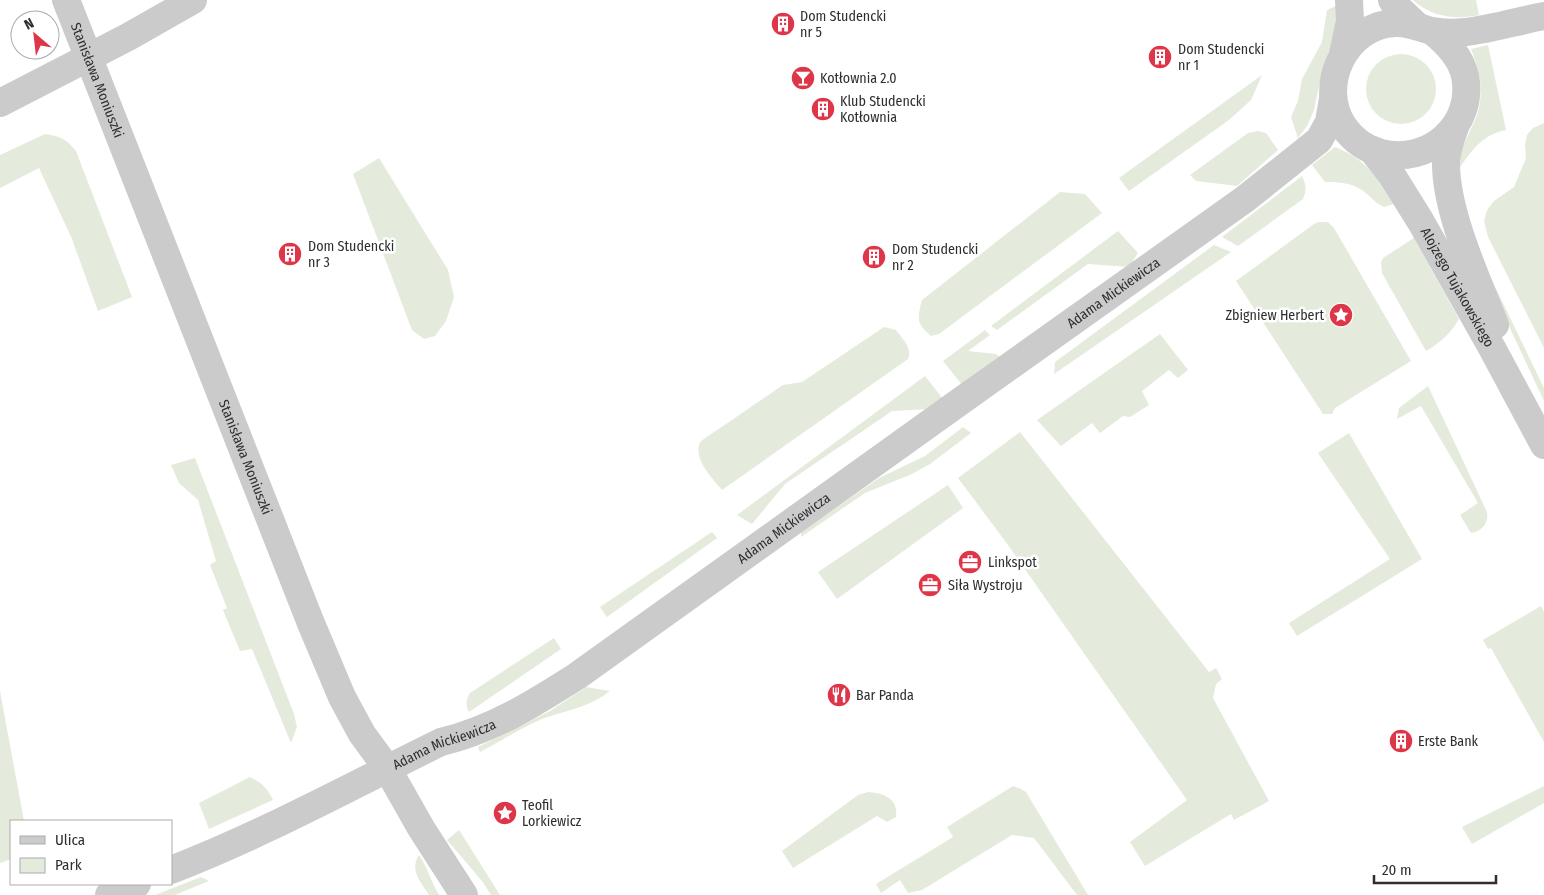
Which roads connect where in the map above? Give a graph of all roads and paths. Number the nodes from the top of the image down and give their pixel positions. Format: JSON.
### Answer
{"nodes":[{"id":1,"x":66,"y":0,"type":"edge"},
{"id":2,"x":193,"y":0,"type":"edge"},
{"id":3,"x":1349,"y":0,"type":"edge"},
{"id":4,"x":1392,"y":0,"type":"edge"},
{"id":5,"x":1544,"y":16,"type":"edge"},
{"id":6,"x":1424,"y":28,"type":"junction"},
{"id":7,"x":1343,"y":54,"type":"junction"},
{"id":8,"x":88,"y":58,"type":"junction"},
{"id":9,"x":1333,"y":98,"type":"junction"},
{"id":10,"x":0,"y":103,"type":"edge"},
{"id":11,"x":1455,"y":127,"type":"junction"},
{"id":12,"x":1372,"y":150,"type":"junction"},
{"id":13,"x":1540,"y":437,"type":"edge"},
{"id":14,"x":387,"y":768,"type":"junction"},
{"id":15,"x":172,"y":870,"type":"edge"},
{"id":16,"x":134,"y":885,"type":"edge"},
{"id":17,"x":109,"y":895,"type":"edge"},
{"id":18,"x":464,"y":895,"type":"edge"}],
"edges":[{"from":1,"to":8,"type":"street","name":"Stanisława Moniuszki"},
{"from":2,"to":8,"type":"street"},
{"from":3,"to":7,"type":"street"},
{"from":4,"to":6,"type":"street"},
{"from":5,"to":6,"type":"street"},
{"from":6,"to":7,"type":"street"},
{"from":6,"to":11,"type":"street"},
{"from":7,"to":9,"type":"street"},
{"from":8,"to":10,"type":"street"},
{"from":8,"to":14,"type":"street","name":"Stanisława Moniuszki"},
{"from":9,"to":12,"type":"street"},
{"from":9,"to":14,"type":"street","name":"Adama Mickiewicza"},
{"from":11,"to":12,"type":"street"},
{"from":11,"to":13,"type":"street","name":"Alojzego Tujakowskiego"},
{"from":12,"to":13,"type":"street","name":"Alojzego Tujakowskiego"},
{"from":14,"to":15,"type":"street","name":"Adama Mickiewicza"},
{"from":14,"to":18,"type":"street","name":"Stanisława Moniuszki"},
{"from":16,"to":17,"type":"street"}]}
